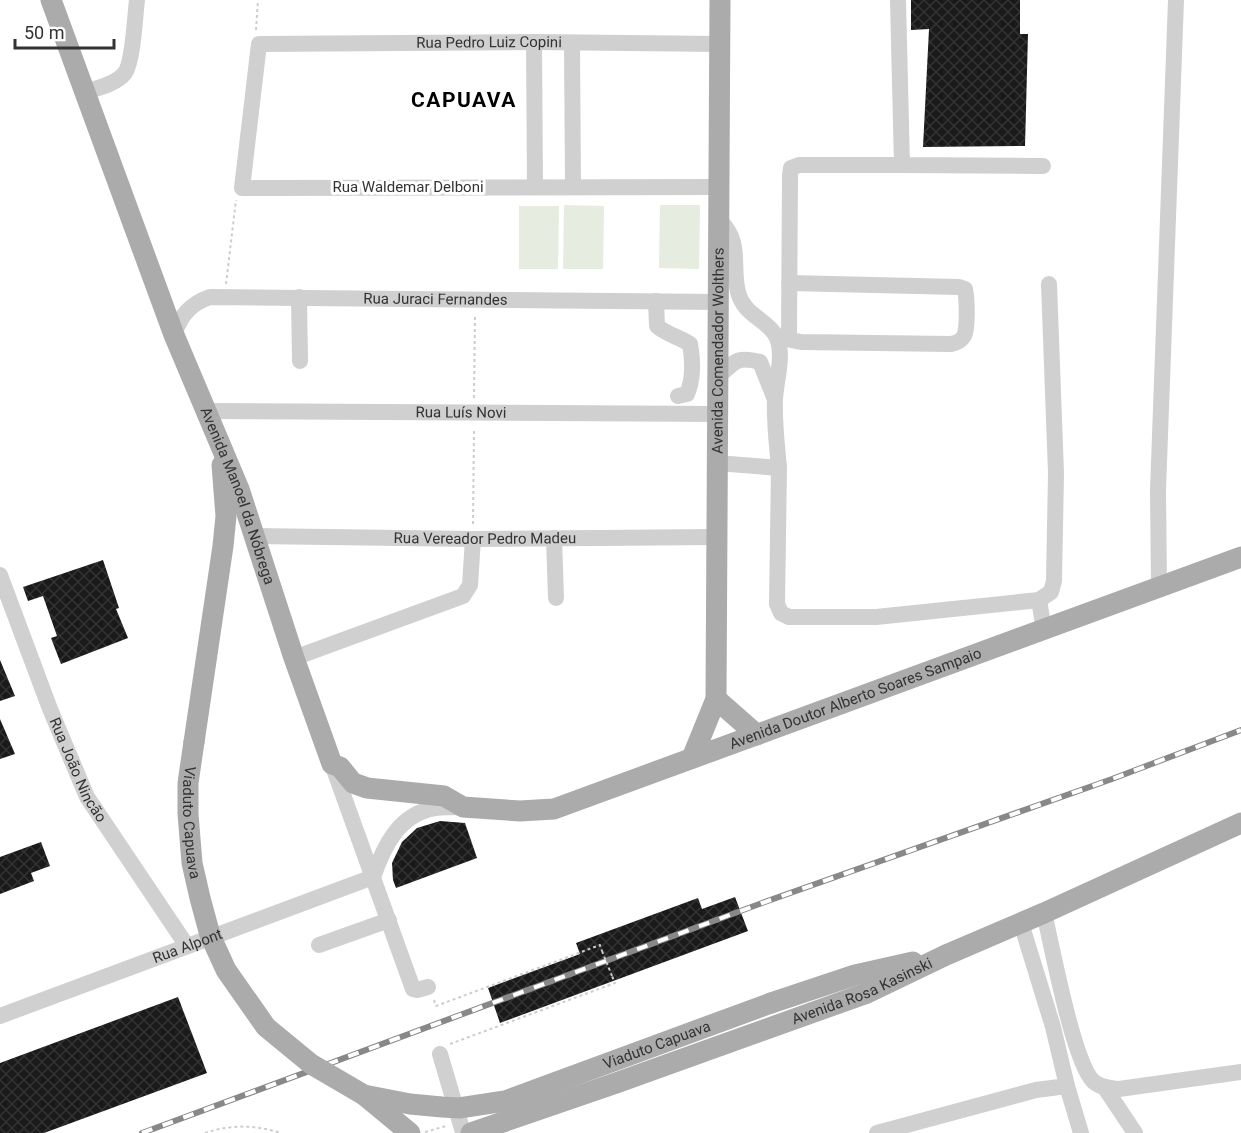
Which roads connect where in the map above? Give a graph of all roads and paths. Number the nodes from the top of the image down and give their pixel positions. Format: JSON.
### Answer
{"nodes":[{"id":1,"x":51,"y":0,"type":"edge"},
{"id":2,"x":137,"y":0,"type":"edge"},
{"id":3,"x":258,"y":0,"type":"edge"},
{"id":4,"x":720,"y":0,"type":"edge"},
{"id":5,"x":898,"y":0,"type":"edge"},
{"id":6,"x":1176,"y":0,"type":"edge"},
{"id":7,"x":534,"y":42,"type":"junction"},
{"id":8,"x":259,"y":44,"type":"junction"},
{"id":9,"x":572,"y":44,"type":"junction"},
{"id":10,"x":720,"y":44,"type":"junction"},
{"id":11,"x":86,"y":92,"type":"junction"},
{"id":12,"x":902,"y":165,"type":"junction"},
{"id":13,"x":1043,"y":166,"type":"dead end"},
{"id":14,"x":719,"y":186,"type":"junction"},
{"id":15,"x":535,"y":187,"type":"junction"},
{"id":16,"x":573,"y":187,"type":"junction"},
{"id":17,"x":242,"y":188,"type":"junction"},
{"id":18,"x":719,"y":219,"type":"junction"},
{"id":19,"x":789,"y":283,"type":"junction"},
{"id":20,"x":1049,"y":284,"type":"dead end"},
{"id":21,"x":225,"y":296,"type":"junction"},
{"id":22,"x":299,"y":297,"type":"junction"},
{"id":23,"x":656,"y":301,"type":"junction"},
{"id":24,"x":719,"y":302,"type":"junction"},
{"id":25,"x":174,"y":335,"type":"junction"},
{"id":26,"x":300,"y":361,"type":"dead end"},
{"id":27,"x":718,"y":377,"type":"junction"},
{"id":28,"x":678,"y":396,"type":"dead end"},
{"id":29,"x":775,"y":401,"type":"junction"},
{"id":30,"x":205,"y":411,"type":"junction"},
{"id":31,"x":718,"y":414,"type":"junction"},
{"id":32,"x":220,"y":446,"type":"junction"},
{"id":33,"x":717,"y":463,"type":"junction"},
{"id":34,"x":779,"y":468,"type":"junction"},
{"id":35,"x":253,"y":536,"type":"junction"},
{"id":36,"x":717,"y":537,"type":"junction"},
{"id":37,"x":473,"y":538,"type":"junction"},
{"id":38,"x":554,"y":538,"type":"junction"},
{"id":39,"x":1241,"y":557,"type":"edge"},
{"id":40,"x":0,"y":575,"type":"edge"},
{"id":41,"x":1159,"y":586,"type":"junction"},
{"id":42,"x":556,"y":598,"type":"dead end"},
{"id":43,"x":1039,"y":600,"type":"junction"},
{"id":44,"x":1044,"y":630,"type":"junction"},
{"id":45,"x":294,"y":658,"type":"junction"},
{"id":46,"x":716,"y":699,"type":"junction"},
{"id":47,"x":757,"y":735,"type":"junction"},
{"id":48,"x":693,"y":758,"type":"junction"},
{"id":49,"x":332,"y":764,"type":"junction"},
{"id":50,"x":463,"y":807,"type":"junction"},
{"id":51,"x":1241,"y":823,"type":"edge"},
{"id":52,"x":373,"y":877,"type":"junction"},
{"id":53,"x":1044,"y":913,"type":"junction"},
{"id":54,"x":389,"y":920,"type":"junction"},
{"id":55,"x":1021,"y":923,"type":"junction"},
{"id":56,"x":319,"y":945,"type":"dead end"},
{"id":57,"x":187,"y":946,"type":"junction"},
{"id":58,"x":946,"y":955,"type":"junction"},
{"id":59,"x":423,"y":988,"type":"joint"},
{"id":60,"x":0,"y":1016,"type":"edge"},
{"id":61,"x":443,"y":1049,"type":"joint"},
{"id":62,"x":1241,"y":1072,"type":"edge"},
{"id":63,"x":1067,"y":1086,"type":"junction"},
{"id":64,"x":1106,"y":1088,"type":"junction"},
{"id":65,"x":364,"y":1095,"type":"junction"},
{"id":66,"x":466,"y":1129,"type":"edge"},
{"id":67,"x":205,"y":1133,"type":"edge"},
{"id":68,"x":281,"y":1133,"type":"edge"},
{"id":69,"x":410,"y":1133,"type":"edge"},
{"id":70,"x":422,"y":1133,"type":"edge"},
{"id":71,"x":877,"y":1133,"type":"edge"},
{"id":72,"x":1081,"y":1133,"type":"edge"},
{"id":73,"x":1135,"y":1133,"type":"edge"}],
"edges":[{"from":1,"to":11,"type":"main road","name":"Avenida Manoel da Nóbrega"},
{"from":2,"to":11,"type":"street"},
{"from":3,"to":8,"type":"path"},
{"from":4,"to":10,"type":"main road","name":"Avenida Comendador Wolthers"},
{"from":5,"to":12,"type":"street"},
{"from":6,"to":41,"type":"street"},
{"from":7,"to":8,"type":"street","name":"Rua Pedro Luiz Copini"},
{"from":7,"to":9,"type":"street","name":"Rua Pedro Luiz Copini"},
{"from":7,"to":15,"type":"street"},
{"from":8,"to":17,"type":"street"},
{"from":9,"to":10,"type":"street","name":"Rua Pedro Luiz Copini"},
{"from":9,"to":16,"type":"street"},
{"from":10,"to":14,"type":"main road","name":"Avenida Comendador Wolthers"},
{"from":11,"to":25,"type":"main road","name":"Avenida Manoel da Nóbrega"},
{"from":12,"to":13,"type":"street"},
{"from":12,"to":19,"type":"street"},
{"from":14,"to":16,"type":"street","name":"Rua Waldemar Delboni"},
{"from":14,"to":18,"type":"main road","name":"Avenida Comendador Wolthers"},
{"from":15,"to":16,"type":"street","name":"Rua Waldemar Delboni"},
{"from":15,"to":17,"type":"street","name":"Rua Waldemar Delboni"},
{"from":17,"to":21,"type":"path"},
{"from":18,"to":24,"type":"main road","name":"Avenida Comendador Wolthers"},
{"from":18,"to":29,"type":"street"},
{"from":19,"to":19,"type":"street"},
{"from":20,"to":43,"type":"street"},
{"from":21,"to":22,"type":"street","name":"Rua Juraci Fernandes"},
{"from":21,"to":25,"type":"street","name":"Rua Juraci Fernandes"},
{"from":22,"to":23,"type":"street","name":"Rua Juraci Fernandes"},
{"from":22,"to":26,"type":"street"},
{"from":23,"to":24,"type":"street","name":"Rua Juraci Fernandes"},
{"from":23,"to":28,"type":"street"},
{"from":24,"to":27,"type":"main road","name":"Avenida Comendador Wolthers"},
{"from":25,"to":30,"type":"main road","name":"Avenida Manoel da Nóbrega"},
{"from":27,"to":29,"type":"street"},
{"from":27,"to":31,"type":"main road","name":"Avenida Comendador Wolthers"},
{"from":29,"to":34,"type":"street"},
{"from":30,"to":31,"type":"street","name":"Rua Luís Novi"},
{"from":30,"to":32,"type":"main road","name":"Avenida Manoel da Nóbrega"},
{"from":31,"to":33,"type":"main road","name":"Avenida Comendador Wolthers"},
{"from":32,"to":35,"type":"main road","name":"Avenida Manoel da Nóbrega"},
{"from":32,"to":65,"type":"main road","name":"Viaduto Capuava","bridge":true},
{"from":33,"to":34,"type":"street"},
{"from":33,"to":36,"type":"main road","name":"Avenida Comendador Wolthers"},
{"from":34,"to":43,"type":"street"},
{"from":35,"to":37,"type":"street","name":"Rua Vereador Pedro Madeu"},
{"from":35,"to":45,"type":"main road","name":"Avenida Manoel da Nóbrega"},
{"from":36,"to":38,"type":"street","name":"Rua Vereador Pedro Madeu"},
{"from":36,"to":46,"type":"main road","name":"Avenida Comendador Wolthers"},
{"from":37,"to":38,"type":"street","name":"Rua Vereador Pedro Madeu"},
{"from":37,"to":45,"type":"street"},
{"from":38,"to":42,"type":"street"},
{"from":39,"to":41,"type":"main road","name":"Avenida Doutor Alberto Soares Sampaio"},
{"from":40,"to":57,"type":"street","name":"Rua João Nincão"},
{"from":41,"to":44,"type":"main road","name":"Avenida Doutor Alberto Soares Sampaio"},
{"from":43,"to":44,"type":"street"},
{"from":44,"to":47,"type":"main road","name":"Avenida Doutor Alberto Soares Sampaio"},
{"from":45,"to":49,"type":"main road","name":"Avenida Manoel da Nóbrega"},
{"from":46,"to":47,"type":"main road"},
{"from":46,"to":48,"type":"main road","name":"Avenida Comendador Wolthers"},
{"from":47,"to":48,"type":"main road","name":"Avenida Doutor Alberto Soares Sampaio"},
{"from":48,"to":50,"type":"main road","name":"Avenida Doutor Alberto Soares Sampaio"},
{"from":49,"to":50,"type":"main road","name":"Avenida Doutor Alberto Soares Sampaio"},
{"from":49,"to":52,"type":"street","name":"Avenida Manoel da Nóbrega"},
{"from":50,"to":52,"type":"street","name":"Avenida Doutor Alberto Soares Sampaio"},
{"from":51,"to":53,"type":"main road","name":"Avenida Rosa Kasinski"},
{"from":52,"to":54,"type":"street","name":"Avenida Manoel da Nóbrega"},
{"from":52,"to":57,"type":"street","name":"Rua Alpont"},
{"from":53,"to":55,"type":"main road","name":"Avenida Rosa Kasinski"},
{"from":53,"to":64,"type":"street"},
{"from":54,"to":56,"type":"street"},
{"from":54,"to":59,"type":"street","name":"Avenida Manoel da Nóbrega"},
{"from":55,"to":58,"type":"main road","name":"Avenida Rosa Kasinski"},
{"from":55,"to":63,"type":"street"},
{"from":57,"to":60,"type":"street","name":"Rua Alpont"},
{"from":58,"to":65,"type":"main road","name":"Viaduto Capuava","bridge":true},
{"from":58,"to":66,"type":"main road","name":"Avenida Rosa Kasinski"},
{"from":59,"to":61,"type":"path","bridge":true},
{"from":61,"to":66,"type":"street"},
{"from":62,"to":64,"type":"street"},
{"from":63,"to":71,"type":"street"},
{"from":63,"to":72,"type":"street"},
{"from":64,"to":73,"type":"street"},
{"from":65,"to":69,"type":"main road","name":"Viaduto Capuava"},
{"from":66,"to":70,"type":"path"},
{"from":67,"to":68,"type":"path"}]}
